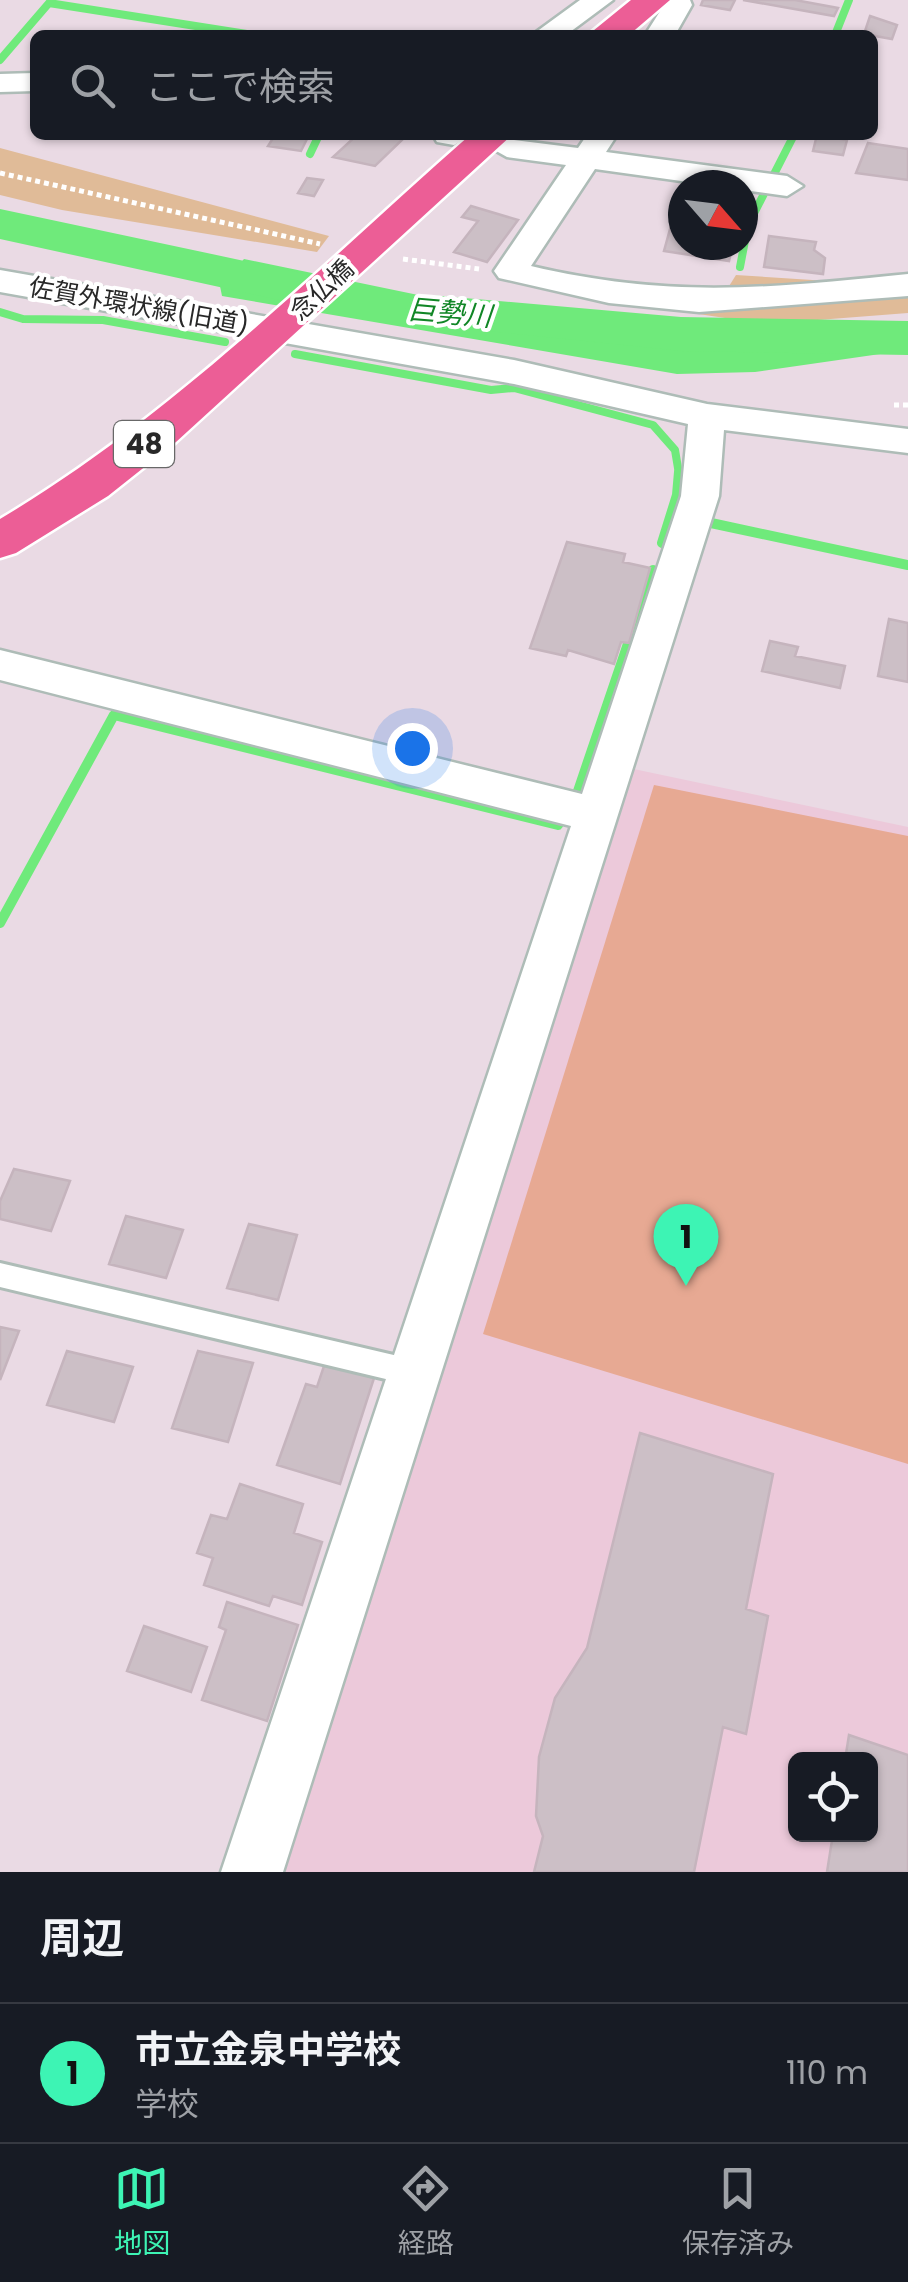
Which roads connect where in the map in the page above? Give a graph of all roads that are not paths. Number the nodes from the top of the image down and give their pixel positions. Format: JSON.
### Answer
{"nodes":[{"id":1,"x":599,"y":0,"type":"edge"},
{"id":2,"x":653,"y":0,"type":"edge"},
{"id":3,"x":676,"y":0,"type":"edge"},
{"id":4,"x":554,"y":30,"type":"edge"},
{"id":5,"x":613,"y":30,"type":"edge"},
{"id":6,"x":663,"y":30,"type":"edge"},
{"id":7,"x":30,"y":82,"type":"edge"},
{"id":8,"x":0,"y":83,"type":"edge"},
{"id":9,"x":500,"y":142,"type":"edge"},
{"id":10,"x":595,"y":148,"type":"edge"},
{"id":11,"x":773,"y":185,"type":"dead end"},
{"id":12,"x":0,"y":281,"type":"edge"},
{"id":13,"x":908,"y":284,"type":"edge"},
{"id":14,"x":277,"y":331,"type":"junction"},
{"id":15,"x":707,"y":416,"type":"junction"},
{"id":16,"x":908,"y":441,"type":"edge"},
{"id":17,"x":0,"y":541,"type":"edge"},
{"id":18,"x":0,"y":666,"type":"edge"},
{"id":19,"x":578,"y":810,"type":"junction"},
{"id":20,"x":0,"y":1274,"type":"edge"},
{"id":21,"x":415,"y":1373,"type":"junction"},
{"id":22,"x":252,"y":1872,"type":"edge"}],
"edges":[{"from":1,"to":4,"type":"street"},
{"from":2,"to":5,"type":"main road"},
{"from":3,"to":6,"type":"street"},
{"from":7,"to":8,"type":"street"},
{"from":9,"to":10,"type":"street"},
{"from":9,"to":14,"type":"main road","name":"念仏橋","number":"48"},
{"from":10,"to":11,"type":"street"},
{"from":10,"to":13,"type":"street"},
{"from":12,"to":14,"type":"street","name":"佐賀外環状線(旧道)"},
{"from":14,"to":15,"type":"street","name":"佐賀外環状線(旧道)"},
{"from":14,"to":17,"type":"main road","number":"48"},
{"from":15,"to":16,"type":"street","name":"佐賀外環状線(旧道)"},
{"from":15,"to":19,"type":"street"},
{"from":18,"to":19,"type":"street"},
{"from":19,"to":21,"type":"street"},
{"from":20,"to":21,"type":"lane"},
{"from":21,"to":22,"type":"street"}]}
